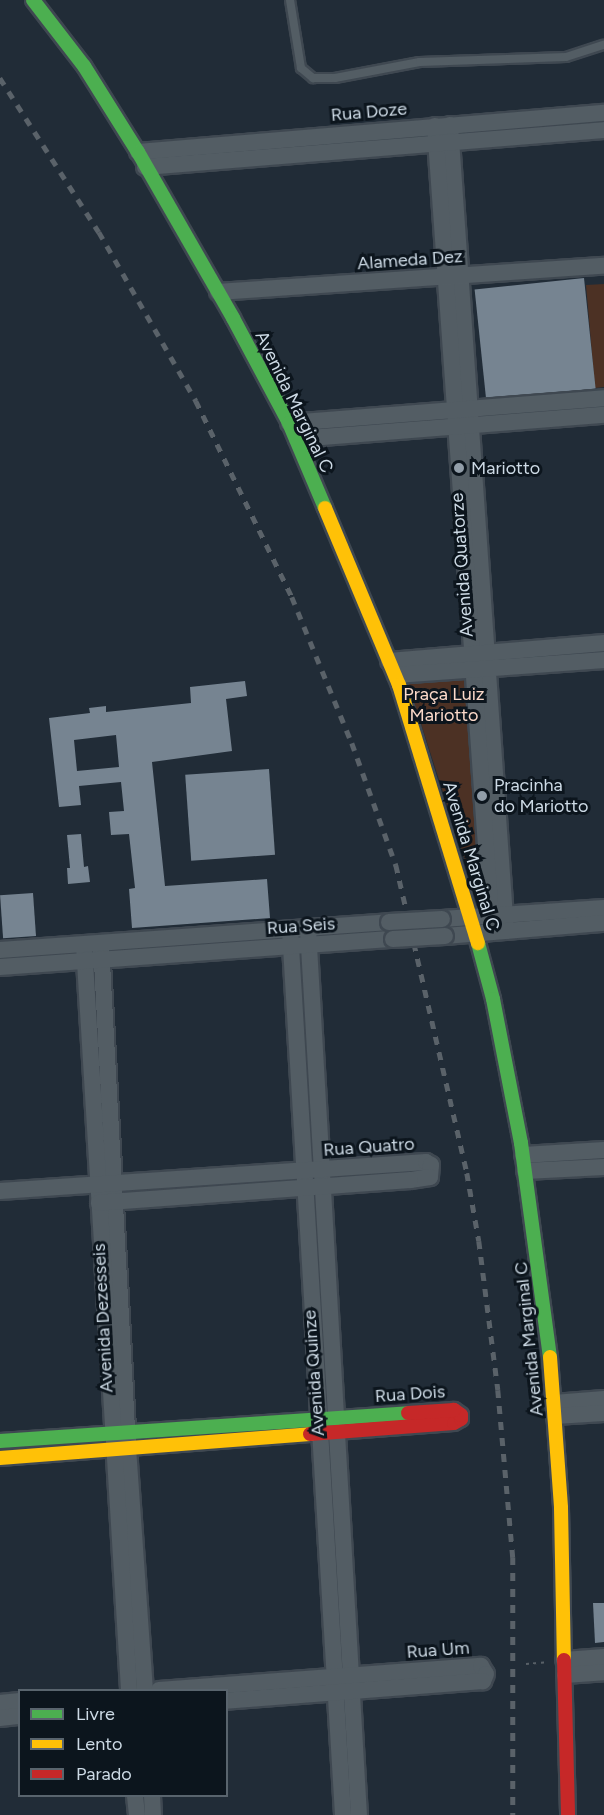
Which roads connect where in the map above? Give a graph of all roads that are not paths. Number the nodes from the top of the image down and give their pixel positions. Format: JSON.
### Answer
{"nodes":[{"id":1,"x":33,"y":0,"type":"edge"},
{"id":2,"x":290,"y":0,"type":"edge"},
{"id":3,"x":604,"y":45,"type":"edge"},
{"id":4,"x":604,"y":113,"type":"edge"},
{"id":5,"x":443,"y":125,"type":"junction"},
{"id":6,"x":604,"y":130,"type":"edge"},
{"id":7,"x":443,"y":143,"type":"junction"},
{"id":8,"x":142,"y":160,"type":"junction"},
{"id":9,"x":604,"y":266,"type":"edge"},
{"id":10,"x":453,"y":277,"type":"junction"},
{"id":11,"x":218,"y":292,"type":"junction"},
{"id":12,"x":604,"y":398,"type":"edge"},
{"id":13,"x":604,"y":415,"type":"edge"},
{"id":14,"x":463,"y":417,"type":"junction"},
{"id":15,"x":289,"y":423,"type":"junction"},
{"id":16,"x":297,"y":440,"type":"junction"},
{"id":17,"x":604,"y":643,"type":"edge"},
{"id":18,"x":604,"y":660,"type":"edge"},
{"id":19,"x":480,"y":661,"type":"junction"},
{"id":20,"x":393,"y":668,"type":"junction"},
{"id":21,"x":604,"y":908,"type":"edge"},
{"id":22,"x":471,"y":917,"type":"junction"},
{"id":23,"x":604,"y":923,"type":"edge"},
{"id":24,"x":494,"y":925,"type":"junction"},
{"id":25,"x":309,"y":937,"type":"junction"},
{"id":26,"x":290,"y":938,"type":"junction"},
{"id":27,"x":0,"y":950,"type":"edge"},
{"id":28,"x":101,"y":952,"type":"junction"},
{"id":29,"x":84,"y":953,"type":"junction"},
{"id":30,"x":0,"y":966,"type":"edge"},
{"id":31,"x":604,"y":1150,"type":"edge"},
{"id":32,"x":524,"y":1163,"type":"junction"},
{"id":33,"x":604,"y":1167,"type":"edge"},
{"id":34,"x":409,"y":1172,"type":"dead end"},
{"id":35,"x":314,"y":1178,"type":"junction"},
{"id":36,"x":106,"y":1184,"type":"junction"},
{"id":37,"x":0,"y":1191,"type":"edge"},
{"id":38,"x":116,"y":1202,"type":"junction"},
{"id":39,"x":99,"y":1203,"type":"junction"},
{"id":40,"x":604,"y":1399,"type":"edge"},
{"id":41,"x":555,"y":1410,"type":"junction"},
{"id":42,"x":604,"y":1413,"type":"edge"},
{"id":43,"x":329,"y":1426,"type":"junction"},
{"id":44,"x":0,"y":1441,"type":"edge"},
{"id":45,"x":120,"y":1441,"type":"junction"},
{"id":46,"x":0,"y":1458,"type":"edge"},
{"id":47,"x":604,"y":1657,"type":"edge"},
{"id":48,"x":565,"y":1667,"type":"junction"},
{"id":49,"x":604,"y":1672,"type":"edge"},
{"id":50,"x":343,"y":1684,"type":"junction"},
{"id":51,"x":129,"y":1689,"type":"edge"},
{"id":52,"x":146,"y":1689,"type":"edge"},
{"id":53,"x":190,"y":1689,"type":"edge"},
{"id":54,"x":18,"y":1701,"type":"edge"},
{"id":55,"x":228,"y":1701,"type":"edge"},
{"id":56,"x":0,"y":1702,"type":"edge"},
{"id":57,"x":18,"y":1716,"type":"edge"},
{"id":58,"x":0,"y":1718,"type":"edge"},
{"id":59,"x":135,"y":1797,"type":"edge"},
{"id":60,"x":152,"y":1797,"type":"edge"},
{"id":61,"x":137,"y":1815,"type":"edge"},
{"id":62,"x":153,"y":1815,"type":"edge"},
{"id":63,"x":343,"y":1815,"type":"edge"},
{"id":64,"x":359,"y":1815,"type":"edge"},
{"id":65,"x":568,"y":1815,"type":"edge"}],
"edges":[{"from":1,"to":8,"type":"street","name":"Avenida Marginal C"},
{"from":2,"to":3,"type":"lane"},
{"from":4,"to":5,"type":"street","name":"Rua Doze"},
{"from":5,"to":7,"type":"street","name":"Avenida Quatorze"},
{"from":5,"to":8,"type":"street","name":"Rua Doze"},
{"from":6,"to":7,"type":"street","name":"Rua Doze"},
{"from":7,"to":8,"type":"street","name":"Rua Doze"},
{"from":7,"to":10,"type":"street","name":"Avenida Quatorze"},
{"from":8,"to":11,"type":"street","name":"Avenida Marginal C"},
{"from":9,"to":10,"type":"street","name":"Alameda Dez"},
{"from":10,"to":11,"type":"street","name":"Alameda Dez"},
{"from":10,"to":14,"type":"street","name":"Avenida Quatorze"},
{"from":11,"to":15,"type":"street","name":"Avenida Marginal C"},
{"from":12,"to":14,"type":"street"},
{"from":13,"to":14,"type":"street"},
{"from":14,"to":15,"type":"street"},
{"from":14,"to":16,"type":"street"},
{"from":14,"to":19,"type":"street","name":"Avenida Quatorze"},
{"from":15,"to":16,"type":"street","name":"Avenida Marginal C"},
{"from":16,"to":20,"type":"street","name":"Avenida Marginal C"},
{"from":17,"to":19,"type":"street"},
{"from":18,"to":19,"type":"street"},
{"from":19,"to":20,"type":"street"},
{"from":19,"to":24,"type":"street","name":"Avenida Quatorze"},
{"from":20,"to":22,"type":"street","name":"Avenida Marginal C"},
{"from":21,"to":24,"type":"street","name":"Rua Seis"},
{"from":22,"to":24,"type":"street","name":"Rua Seis"},
{"from":22,"to":25,"type":"street","name":"Rua Seis","bridge":true},
{"from":23,"to":24,"type":"street","name":"Rua Seis"},
{"from":24,"to":25,"type":"street","name":"Rua Seis","bridge":true},
{"from":24,"to":32,"type":"street","name":"Avenida Marginal C"},
{"from":25,"to":26,"type":"street","name":"Rua Seis"},
{"from":25,"to":35,"type":"street","name":"Avenida Quinze"},
{"from":26,"to":28,"type":"street","name":"Rua Seis"},
{"from":26,"to":35,"type":"street","name":"Avenida Quinze"},
{"from":27,"to":29,"type":"street","name":"Rua Seis"},
{"from":28,"to":29,"type":"street","name":"Rua Seis"},
{"from":28,"to":36,"type":"street","name":"Avenida Dezesseis"},
{"from":29,"to":30,"type":"street","name":"Rua Seis"},
{"from":29,"to":36,"type":"street","name":"Avenida Dezesseis"},
{"from":31,"to":32,"type":"street"},
{"from":32,"to":33,"type":"street"},
{"from":32,"to":41,"type":"street","name":"Avenida Marginal C"},
{"from":34,"to":35,"type":"street","name":"Rua Quatro"},
{"from":35,"to":36,"type":"street","name":"Rua Quatro"},
{"from":35,"to":38,"type":"street","name":"Rua Quatro"},
{"from":35,"to":43,"type":"street","name":"Avenida Quinze"},
{"from":36,"to":37,"type":"street","name":"Rua Quatro"},
{"from":36,"to":38,"type":"street","name":"Avenida Dezesseis"},
{"from":36,"to":39,"type":"street","name":"Avenida Dezesseis"},
{"from":38,"to":39,"type":"street","name":"Rua Quatro"},
{"from":38,"to":45,"type":"street","name":"Avenida Dezesseis"},
{"from":39,"to":45,"type":"street","name":"Avenida Dezesseis"},
{"from":40,"to":41,"type":"street"},
{"from":41,"to":42,"type":"street"},
{"from":41,"to":48,"type":"street","name":"Avenida Marginal C"},
{"from":43,"to":43,"type":"street","name":"Rua Dois"},
{"from":43,"to":45,"type":"street","name":"Rua Dois"},
{"from":43,"to":50,"type":"street","name":"Avenida Quinze"},
{"from":44,"to":45,"type":"street","name":"Rua Dois"},
{"from":45,"to":46,"type":"street","name":"Rua Dois"},
{"from":45,"to":51,"type":"street","name":"Avenida Dezesseis"},
{"from":45,"to":52,"type":"street","name":"Avenida Dezesseis"},
{"from":47,"to":48,"type":"street"},
{"from":48,"to":49,"type":"street"},
{"from":48,"to":65,"type":"street","name":"Avenida Marginal C"},
{"from":50,"to":50,"type":"street","name":"Rua Um"},
{"from":50,"to":53,"type":"street","name":"Rua Um"},
{"from":50,"to":55,"type":"street","name":"Rua Um"},
{"from":50,"to":63,"type":"street","name":"Avenida Quinze"},
{"from":50,"to":64,"type":"street","name":"Avenida Quinze"},
{"from":54,"to":56,"type":"street"},
{"from":57,"to":58,"type":"street"},
{"from":59,"to":61,"type":"street"},
{"from":60,"to":62,"type":"street"}]}
